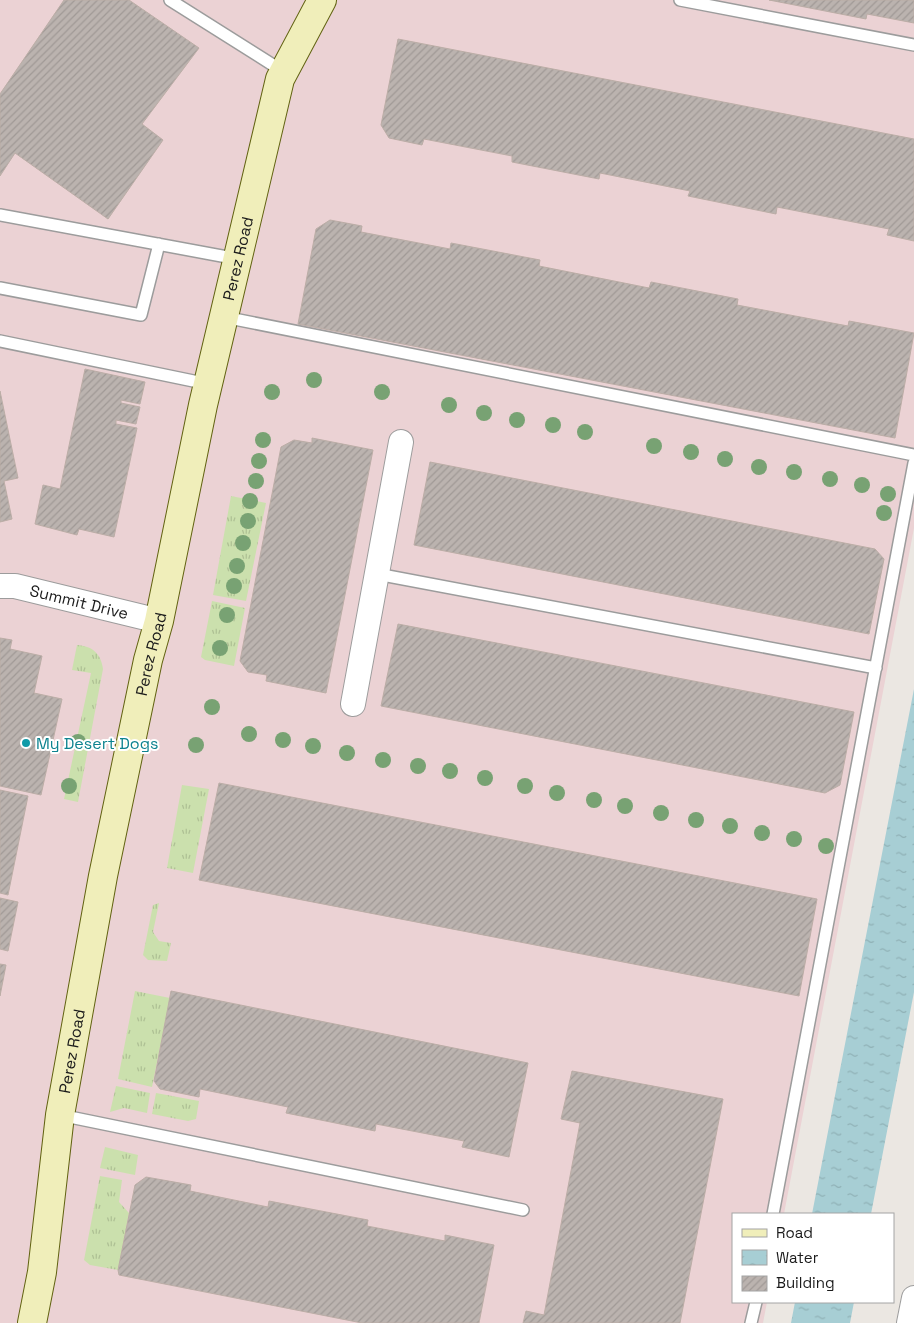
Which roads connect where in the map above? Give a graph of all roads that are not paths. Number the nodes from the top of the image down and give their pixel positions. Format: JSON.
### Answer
{"nodes":[{"id":1,"x":170,"y":0,"type":"edge"},
{"id":2,"x":322,"y":0,"type":"edge"},
{"id":3,"x":680,"y":0,"type":"edge"},
{"id":4,"x":914,"y":45,"type":"edge"},
{"id":5,"x":284,"y":72,"type":"junction"},
{"id":6,"x":0,"y":215,"type":"edge"},
{"id":7,"x":159,"y":244,"type":"junction"},
{"id":8,"x":238,"y":258,"type":"junction"},
{"id":9,"x":0,"y":288,"type":"edge"},
{"id":10,"x":224,"y":317,"type":"junction"},
{"id":11,"x":0,"y":341,"type":"edge"},
{"id":12,"x":208,"y":384,"type":"junction"},
{"id":13,"x":401,"y":442,"type":"dead end"},
{"id":14,"x":914,"y":455,"type":"edge"},
{"id":15,"x":914,"y":463,"type":"edge"},
{"id":16,"x":377,"y":574,"type":"junction"},
{"id":17,"x":0,"y":586,"type":"edge"},
{"id":18,"x":159,"y":621,"type":"junction"},
{"id":19,"x":876,"y":668,"type":"junction"},
{"id":20,"x":353,"y":704,"type":"dead end"},
{"id":21,"x":60,"y":1115,"type":"junction"},
{"id":22,"x":523,"y":1210,"type":"dead end"},
{"id":23,"x":773,"y":1213,"type":"edge"},
{"id":24,"x":914,"y":1298,"type":"edge"},
{"id":25,"x":756,"y":1303,"type":"edge"},
{"id":26,"x":32,"y":1323,"type":"edge"},
{"id":27,"x":751,"y":1323,"type":"edge"},
{"id":28,"x":909,"y":1323,"type":"edge"}],
"edges":[{"from":1,"to":5,"type":"lane"},
{"from":2,"to":5,"type":"main road","name":"Perez Road"},
{"from":3,"to":4,"type":"lane"},
{"from":5,"to":8,"type":"main road","name":"Perez Road"},
{"from":6,"to":7,"type":"lane"},
{"from":7,"to":8,"type":"lane"},
{"from":7,"to":9,"type":"lane"},
{"from":8,"to":10,"type":"main road","name":"Perez Road"},
{"from":10,"to":12,"type":"main road","name":"Perez Road"},
{"from":10,"to":14,"type":"lane"},
{"from":11,"to":12,"type":"lane"},
{"from":12,"to":18,"type":"main road","name":"Perez Road"},
{"from":13,"to":16,"type":"street"},
{"from":15,"to":19,"type":"lane"},
{"from":16,"to":19,"type":"lane"},
{"from":16,"to":20,"type":"street"},
{"from":17,"to":18,"type":"street","name":"Summit Drive"},
{"from":18,"to":21,"type":"main road","name":"Perez Road"},
{"from":19,"to":23,"type":"lane"},
{"from":21,"to":22,"type":"lane"},
{"from":21,"to":26,"type":"main road","name":"Perez Road"},
{"from":24,"to":28,"type":"street"},
{"from":25,"to":27,"type":"lane"}]}
